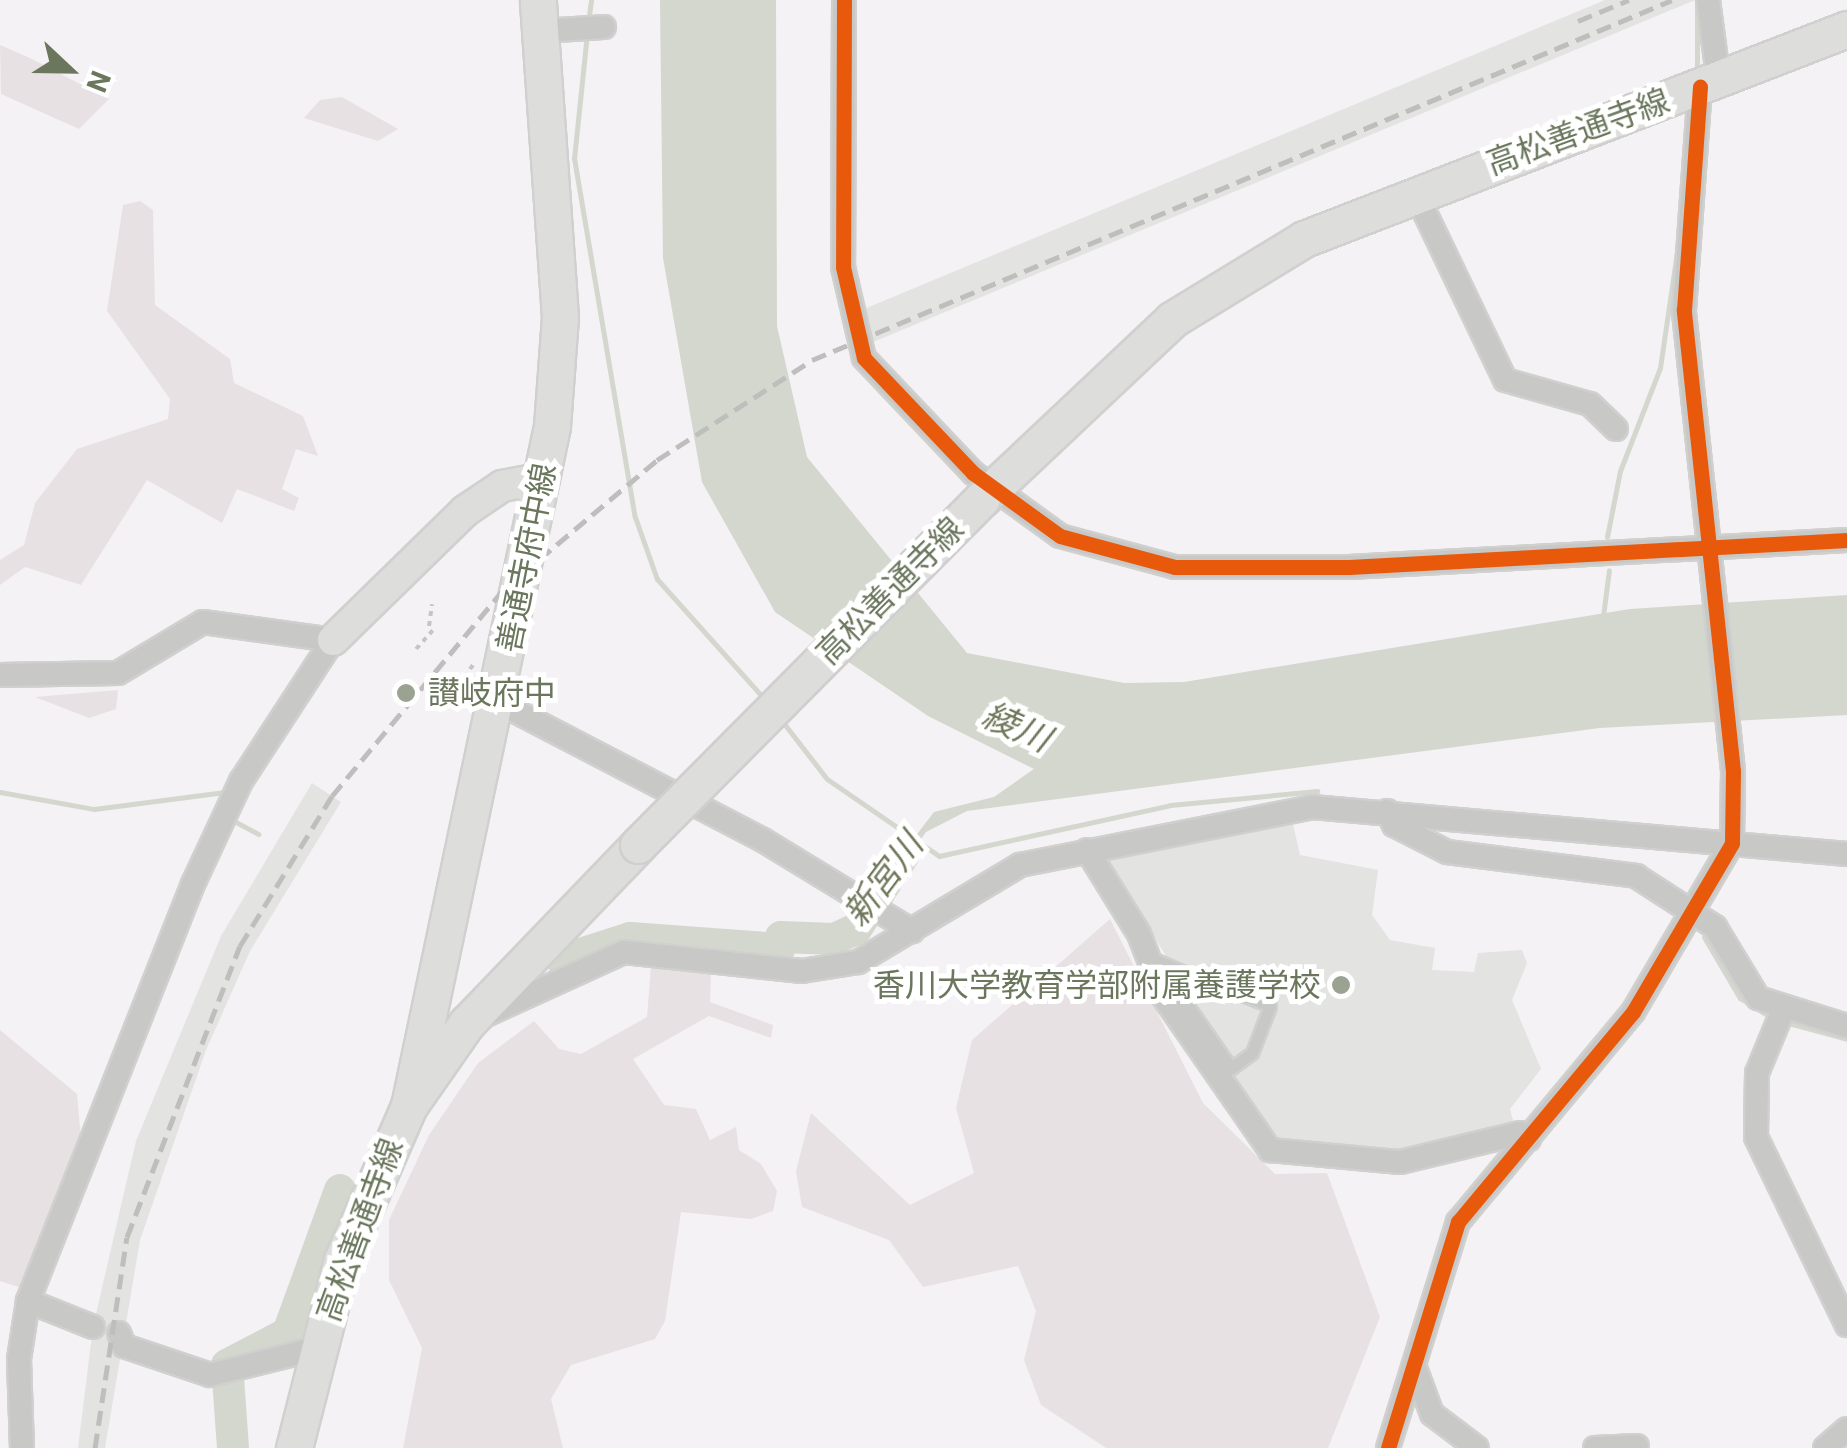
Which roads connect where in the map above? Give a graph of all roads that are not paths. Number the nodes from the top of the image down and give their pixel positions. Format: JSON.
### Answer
{"nodes":[{"id":1,"x":844,"y":0,"type":"edge"},
{"id":2,"x":1708,"y":0,"type":"edge"},
{"id":3,"x":570,"y":23,"type":"edge"},
{"id":4,"x":1847,"y":29,"type":"edge"},
{"id":5,"x":1709,"y":82,"type":"junction"},
{"id":6,"x":1415,"y":192,"type":"junction"},
{"id":7,"x":1616,"y":429,"type":"dead end"},
{"id":8,"x":544,"y":478,"type":"junction"},
{"id":9,"x":988,"y":493,"type":"junction"},
{"id":10,"x":1847,"y":540,"type":"edge"},
{"id":11,"x":1710,"y":548,"type":"junction"},
{"id":12,"x":334,"y":640,"type":"junction"},
{"id":13,"x":0,"y":675,"type":"edge"},
{"id":14,"x":498,"y":702,"type":"junction"},
{"id":15,"x":1387,"y":811,"type":"junction"},
{"id":16,"x":1732,"y":843,"type":"junction"},
{"id":17,"x":1087,"y":850,"type":"junction"},
{"id":18,"x":1847,"y":854,"type":"edge"},
{"id":19,"x":1696,"y":908,"type":"junction"},
{"id":20,"x":912,"y":931,"type":"junction"},
{"id":21,"x":1148,"y":957,"type":"junction"},
{"id":22,"x":1177,"y":969,"type":"junction"},
{"id":23,"x":425,"y":1006,"type":"junction"},
{"id":24,"x":1781,"y":1018,"type":"junction"},
{"id":25,"x":467,"y":1023,"type":"junction"},
{"id":26,"x":1847,"y":1026,"type":"edge"},
{"id":27,"x":409,"y":1106,"type":"junction"},
{"id":28,"x":1529,"y":1140,"type":"junction"},
{"id":29,"x":28,"y":1301,"type":"junction"},
{"id":30,"x":1847,"y":1325,"type":"edge"},
{"id":31,"x":94,"y":1328,"type":"dead end"},
{"id":32,"x":119,"y":1333,"type":"dead end"},
{"id":33,"x":318,"y":1348,"type":"junction"},
{"id":34,"x":1415,"y":1368,"type":"junction"},
{"id":35,"x":1847,"y":1430,"type":"edge"},
{"id":36,"x":22,"y":1448,"type":"edge"},
{"id":37,"x":294,"y":1448,"type":"edge"},
{"id":38,"x":1388,"y":1448,"type":"edge"},
{"id":39,"x":1478,"y":1448,"type":"edge"},
{"id":40,"x":1596,"y":1448,"type":"edge"},
{"id":41,"x":1642,"y":1448,"type":"edge"},
{"id":42,"x":1825,"y":1448,"type":"edge"}],
"edges":[{"from":1,"to":9,"type":"street"},
{"from":2,"to":5,"type":"street"},
{"from":3,"to":8,"type":"main road","name":"善通寺府中線"},
{"from":4,"to":5,"type":"main road","name":"高松善通寺線"},
{"from":5,"to":6,"type":"main road","name":"高松善通寺線"},
{"from":5,"to":11,"type":"street"},
{"from":6,"to":7,"type":"street"},
{"from":6,"to":9,"type":"main road","name":"高松善通寺線"},
{"from":8,"to":12,"type":"street"},
{"from":8,"to":14,"type":"main road","name":"善通寺府中線"},
{"from":9,"to":11,"type":"street"},
{"from":9,"to":25,"type":"main road","name":"高松善通寺線","bridge":true},
{"from":10,"to":11,"type":"street"},
{"from":11,"to":16,"type":"street"},
{"from":12,"to":13,"type":"street"},
{"from":12,"to":29,"type":"street"},
{"from":14,"to":20,"type":"street"},
{"from":14,"to":23,"type":"main road","name":"善通寺府中線"},
{"from":15,"to":16,"type":"street"},
{"from":15,"to":17,"type":"street"},
{"from":15,"to":19,"type":"street"},
{"from":16,"to":18,"type":"street"},
{"from":16,"to":19,"type":"street"},
{"from":17,"to":20,"type":"street"},
{"from":17,"to":21,"type":"street"},
{"from":19,"to":24,"type":"street"},
{"from":19,"to":28,"type":"street"},
{"from":20,"to":25,"type":"street"},
{"from":21,"to":22,"type":"lane"},
{"from":21,"to":28,"type":"street"},
{"from":22,"to":22,"type":"lane"},
{"from":23,"to":25,"type":"main road"},
{"from":23,"to":27,"type":"main road","name":"善通寺府中線"},
{"from":24,"to":26,"type":"street"},
{"from":24,"to":30,"type":"street"},
{"from":25,"to":27,"type":"main road","name":"高松善通寺線"},
{"from":27,"to":33,"type":"main road","name":"高松善通寺線"},
{"from":28,"to":34,"type":"street"},
{"from":29,"to":31,"type":"street"},
{"from":29,"to":36,"type":"street"},
{"from":32,"to":33,"type":"street"},
{"from":33,"to":37,"type":"main road","name":"高松善通寺線"},
{"from":34,"to":38,"type":"street"},
{"from":34,"to":39,"type":"street"},
{"from":35,"to":42,"type":"street"},
{"from":40,"to":41,"type":"street"}]}
